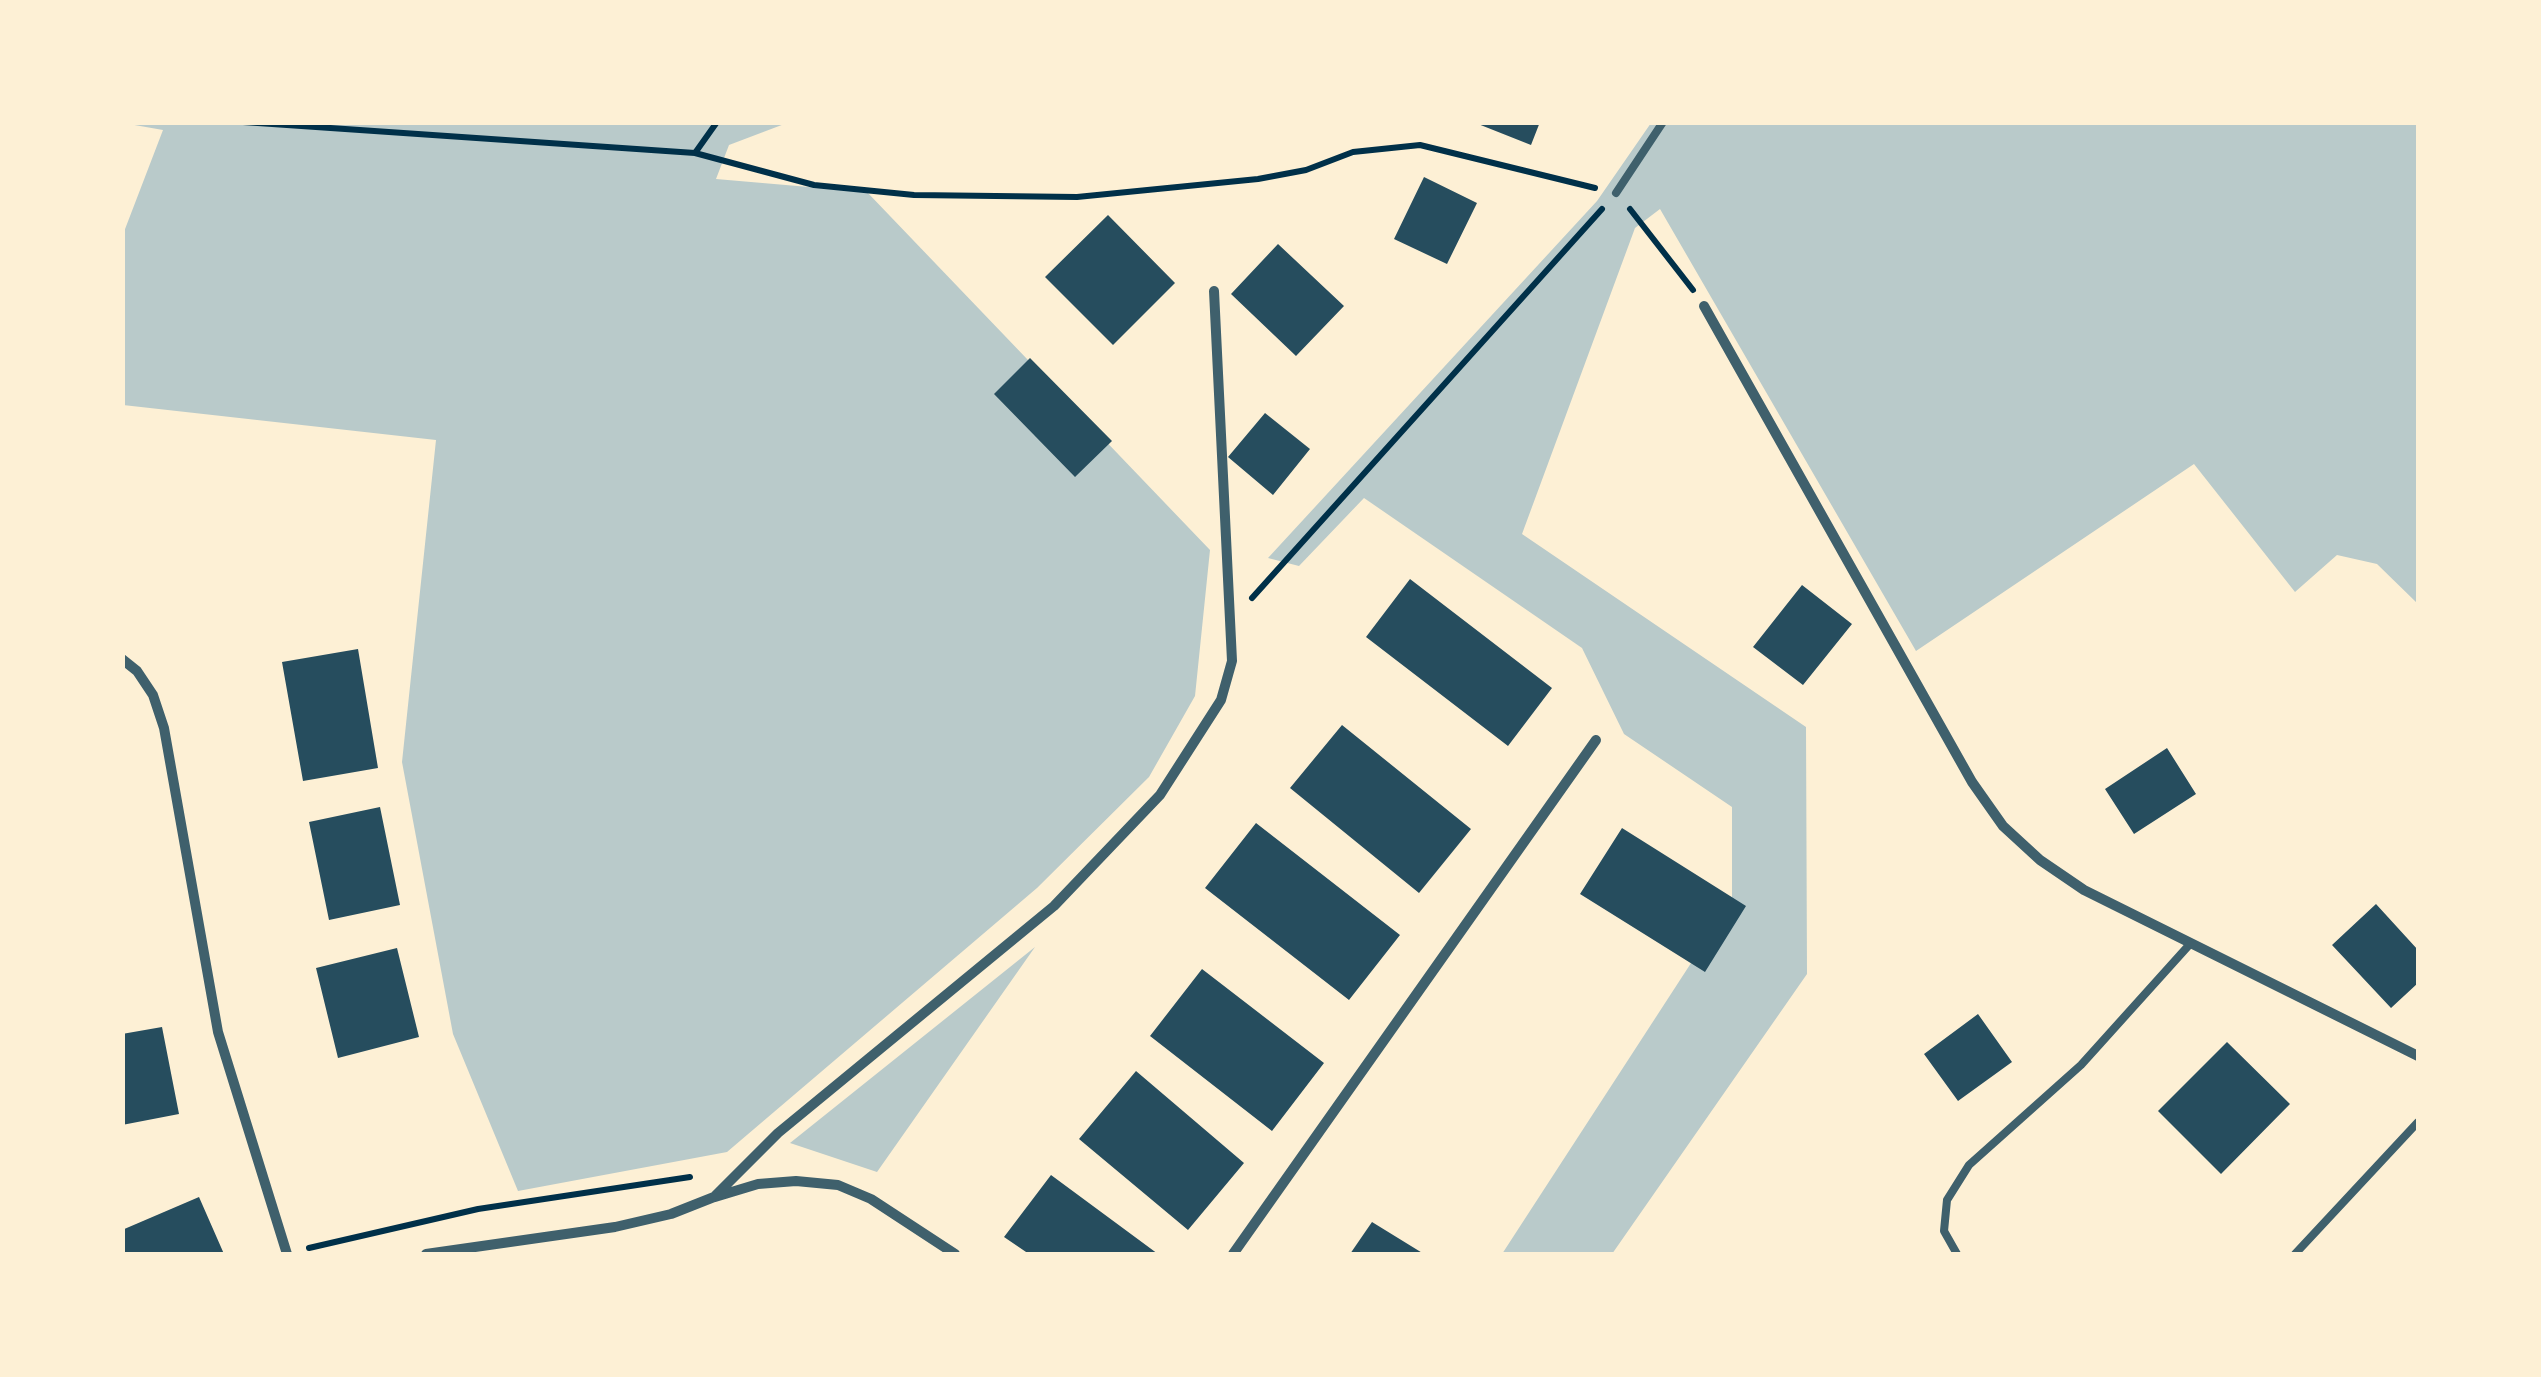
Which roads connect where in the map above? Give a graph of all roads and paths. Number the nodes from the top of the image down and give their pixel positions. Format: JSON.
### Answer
{"nodes":[{"id":1,"x":242,"y":122,"type":"edge"},
{"id":2,"x":717,"y":122,"type":"edge"},
{"id":3,"x":1662,"y":122,"type":"edge"},
{"id":4,"x":696,"y":153,"type":"junction"},
{"id":5,"x":1616,"y":194,"type":"junction"},
{"id":6,"x":1214,"y":291,"type":"dead end"},
{"id":7,"x":1704,"y":306,"type":"joint"},
{"id":8,"x":1232,"y":619,"type":"junction"},
{"id":9,"x":122,"y":659,"type":"edge"},
{"id":10,"x":1596,"y":740,"type":"dead end"},
{"id":11,"x":2190,"y":944,"type":"junction"},
{"id":12,"x":2418,"y":1056,"type":"edge"},
{"id":13,"x":2418,"y":1122,"type":"edge"},
{"id":14,"x":741,"y":1169,"type":"junction"},
{"id":15,"x":714,"y":1197,"type":"junction"},
{"id":16,"x":287,"y":1254,"type":"edge"},
{"id":17,"x":426,"y":1254,"type":"edge"},
{"id":18,"x":955,"y":1254,"type":"edge"},
{"id":19,"x":1232,"y":1254,"type":"edge"},
{"id":20,"x":1957,"y":1254,"type":"edge"},
{"id":21,"x":2295,"y":1254,"type":"edge"}],
"edges":[{"from":1,"to":4,"type":"path"},
{"from":2,"to":4,"type":"path"},
{"from":3,"to":5,"type":"lane"},
{"from":4,"to":5,"type":"path"},
{"from":5,"to":7,"type":"path"},
{"from":5,"to":8,"type":"path"},
{"from":6,"to":8,"type":"street"},
{"from":7,"to":11,"type":"street"},
{"from":8,"to":14,"type":"street"},
{"from":9,"to":16,"type":"street"},
{"from":10,"to":19,"type":"street"},
{"from":11,"to":12,"type":"street"},
{"from":11,"to":20,"type":"lane"},
{"from":13,"to":21,"type":"lane"},
{"from":14,"to":15,"type":"street"},
{"from":14,"to":16,"type":"path"},
{"from":15,"to":17,"type":"street"},
{"from":15,"to":18,"type":"street"}]}
